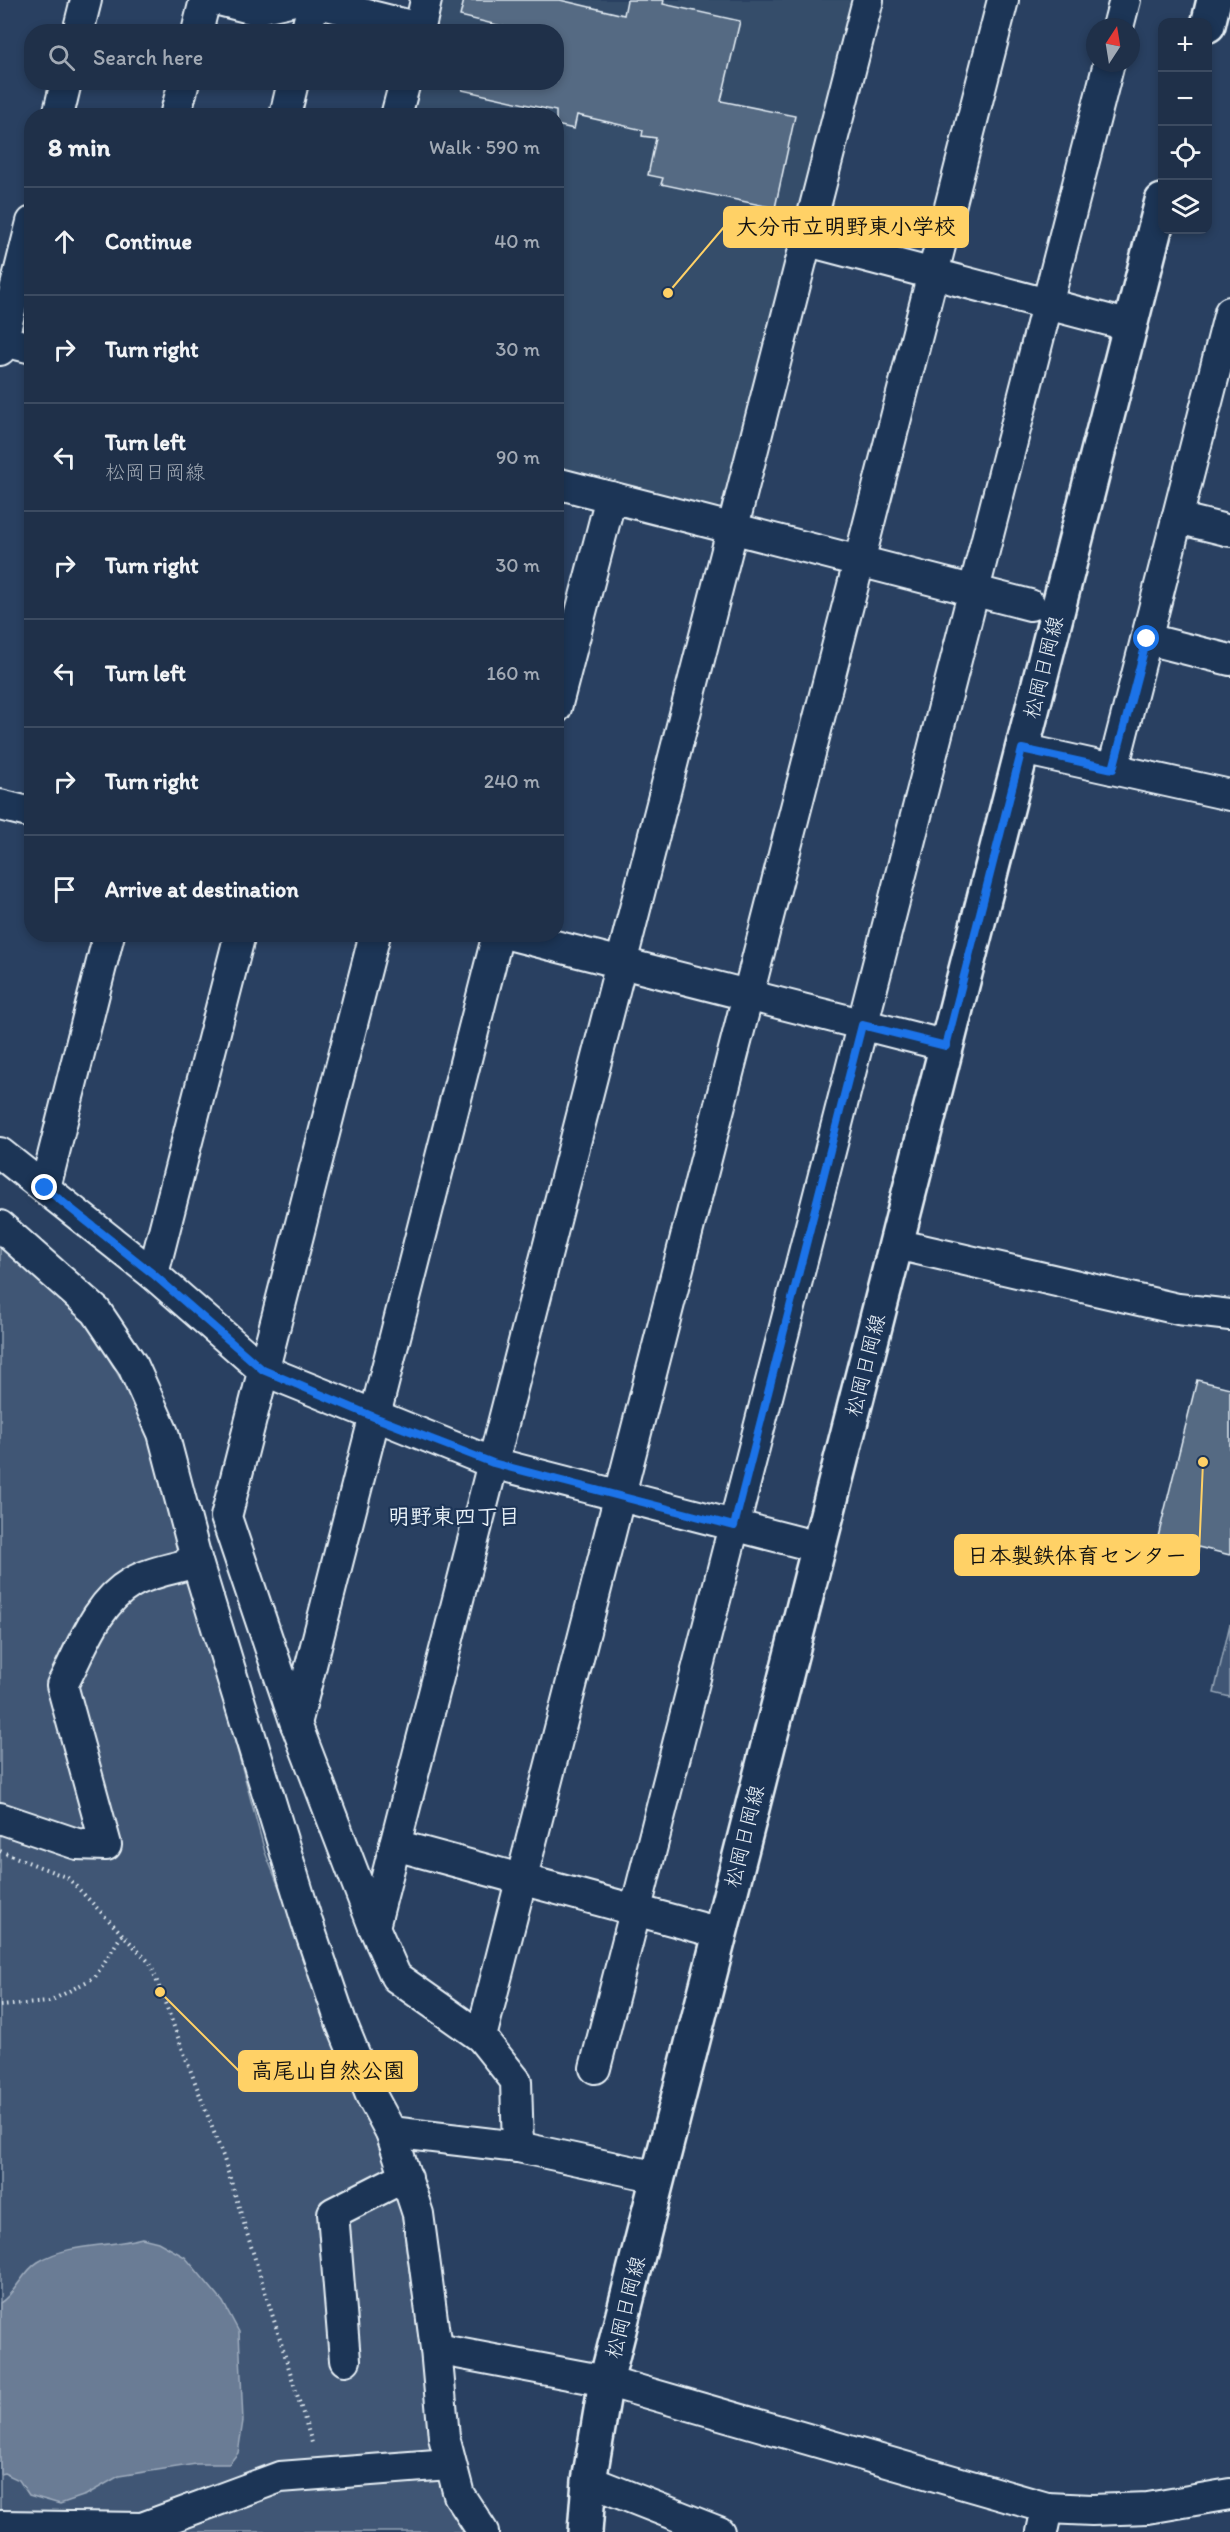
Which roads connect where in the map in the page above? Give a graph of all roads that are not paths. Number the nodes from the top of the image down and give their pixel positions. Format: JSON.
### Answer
{"nodes":[{"id":1,"x":86,"y":0,"type":"edge"},
{"id":2,"x":205,"y":0,"type":"edge"},
{"id":3,"x":219,"y":0,"type":"edge"},
{"id":4,"x":868,"y":0,"type":"edge"},
{"id":5,"x":1003,"y":0,"type":"edge"},
{"id":6,"x":1125,"y":0,"type":"edge"},
{"id":7,"x":305,"y":1,"type":"edge"},
{"id":8,"x":1120,"y":18,"type":"edge"},
{"id":9,"x":421,"y":20,"type":"edge"},
{"id":10,"x":80,"y":24,"type":"edge"},
{"id":11,"x":199,"y":24,"type":"edge"},
{"id":12,"x":306,"y":24,"type":"edge"},
{"id":13,"x":1107,"y":72,"type":"edge"},
{"id":14,"x":64,"y":90,"type":"edge"},
{"id":15,"x":182,"y":90,"type":"edge"},
{"id":16,"x":291,"y":90,"type":"edge"},
{"id":17,"x":403,"y":90,"type":"edge"},
{"id":18,"x":60,"y":108,"type":"edge"},
{"id":19,"x":178,"y":108,"type":"edge"},
{"id":20,"x":287,"y":108,"type":"edge"},
{"id":21,"x":398,"y":108,"type":"edge"},
{"id":22,"x":1158,"y":217,"type":"edge"},
{"id":23,"x":807,"y":241,"type":"junction"},
{"id":24,"x":24,"y":254,"type":"edge"},
{"id":25,"x":933,"y":274,"type":"junction"},
{"id":26,"x":1047,"y":304,"type":"junction"},
{"id":27,"x":1230,"y":312,"type":"edge"},
{"id":28,"x":1131,"y":326,"type":"junction"},
{"id":29,"x":1,"y":345,"type":"edge"},
{"id":30,"x":24,"y":347,"type":"edge"},
{"id":31,"x":1219,"y":405,"type":"edge"},
{"id":32,"x":564,"y":485,"type":"edge"},
{"id":33,"x":611,"y":497,"type":"junction"},
{"id":34,"x":1178,"y":518,"type":"junction"},
{"id":35,"x":734,"y":528,"type":"junction"},
{"id":36,"x":1230,"y":531,"type":"edge"},
{"id":37,"x":860,"y":561,"type":"junction"},
{"id":38,"x":974,"y":590,"type":"junction"},
{"id":39,"x":1030,"y":605,"type":"dead end"},
{"id":40,"x":1147,"y":639,"type":"junction"},
{"id":41,"x":1230,"y":660,"type":"edge"},
{"id":42,"x":564,"y":677,"type":"edge"},
{"id":43,"x":1022,"y":749,"type":"junction"},
{"id":44,"x":1113,"y":769,"type":"junction"},
{"id":45,"x":1230,"y":795,"type":"edge"},
{"id":46,"x":107,"y":942,"type":"edge"},
{"id":47,"x":238,"y":942,"type":"edge"},
{"id":48,"x":373,"y":942,"type":"edge"},
{"id":49,"x":496,"y":942,"type":"edge"},
{"id":50,"x":539,"y":942,"type":"edge"},
{"id":51,"x":621,"y":963,"type":"junction"},
{"id":52,"x":748,"y":996,"type":"junction"},
{"id":53,"x":862,"y":1025,"type":"junction"},
{"id":54,"x":946,"y":1046,"type":"junction"},
{"id":55,"x":0,"y":1153,"type":"edge"},
{"id":56,"x":45,"y":1188,"type":"junction"},
{"id":57,"x":0,"y":1226,"type":"edge"},
{"id":58,"x":896,"y":1244,"type":"junction"},
{"id":59,"x":153,"y":1274,"type":"junction"},
{"id":60,"x":1230,"y":1315,"type":"edge"},
{"id":61,"x":263,"y":1370,"type":"junction"},
{"id":62,"x":374,"y":1417,"type":"junction"},
{"id":63,"x":493,"y":1463,"type":"junction"},
{"id":64,"x":620,"y":1497,"type":"junction"},
{"id":65,"x":734,"y":1526,"type":"junction"},
{"id":66,"x":818,"y":1547,"type":"junction"},
{"id":67,"x":197,"y":1562,"type":"junction"},
{"id":68,"x":296,"y":1724,"type":"junction"},
{"id":69,"x":0,"y":1818,"type":"edge"},
{"id":70,"x":395,"y":1845,"type":"junction"},
{"id":71,"x":522,"y":1879,"type":"junction"},
{"id":72,"x":636,"y":1910,"type":"junction"},
{"id":73,"x":374,"y":1927,"type":"junction"},
{"id":74,"x":720,"y":1933,"type":"junction"},
{"id":75,"x":481,"y":2037,"type":"junction"},
{"id":76,"x":595,"y":2068,"type":"dead end"},
{"id":77,"x":391,"y":2132,"type":"junction"},
{"id":78,"x":518,"y":2147,"type":"junction"},
{"id":79,"x":658,"y":2177,"type":"junction"},
{"id":80,"x":407,"y":2178,"type":"junction"},
{"id":81,"x":436,"y":2349,"type":"junction"},
{"id":82,"x":345,"y":2360,"type":"dead end"},
{"id":83,"x":606,"y":2381,"type":"junction"},
{"id":84,"x":449,"y":2464,"type":"junction"},
{"id":85,"x":589,"y":2481,"type":"junction"},
{"id":86,"x":1230,"y":2494,"type":"edge"},
{"id":87,"x":459,"y":2495,"type":"junction"},
{"id":88,"x":1045,"y":2520,"type":"edge"},
{"id":89,"x":0,"y":2526,"type":"edge"},
{"id":90,"x":459,"y":2532,"type":"edge"},
{"id":91,"x":483,"y":2532,"type":"edge"},
{"id":92,"x":585,"y":2532,"type":"edge"},
{"id":93,"x":719,"y":2532,"type":"edge"}],
"edges":[{"from":1,"to":10,"type":"street"},
{"from":2,"to":11,"type":"street"},
{"from":3,"to":7,"type":"street"},
{"from":4,"to":23,"type":"street"},
{"from":5,"to":25,"type":"street"},
{"from":6,"to":8,"type":"street"},
{"from":7,"to":9,"type":"street"},
{"from":7,"to":12,"type":"street"},
{"from":13,"to":26,"type":"street"},
{"from":14,"to":18,"type":"street"},
{"from":15,"to":19,"type":"street"},
{"from":16,"to":20,"type":"street"},
{"from":17,"to":21,"type":"street"},
{"from":22,"to":28,"type":"main road","name":"松岡日岡線"},
{"from":23,"to":25,"type":"street"},
{"from":23,"to":35,"type":"street"},
{"from":24,"to":29,"type":"street"},
{"from":25,"to":26,"type":"street"},
{"from":25,"to":37,"type":"street"},
{"from":26,"to":28,"type":"street"},
{"from":26,"to":38,"type":"street"},
{"from":27,"to":31,"type":"street"},
{"from":28,"to":43,"type":"main road","name":"松岡日岡線"},
{"from":29,"to":30,"type":"street"},
{"from":31,"to":34,"type":"street"},
{"from":32,"to":33,"type":"street"},
{"from":33,"to":35,"type":"street"},
{"from":33,"to":42,"type":"street"},
{"from":34,"to":36,"type":"street"},
{"from":34,"to":40,"type":"street"},
{"from":35,"to":37,"type":"street"},
{"from":35,"to":51,"type":"street"},
{"from":37,"to":38,"type":"street"},
{"from":37,"to":52,"type":"street"},
{"from":38,"to":39,"type":"street"},
{"from":38,"to":53,"type":"street"},
{"from":40,"to":41,"type":"street"},
{"from":40,"to":44,"type":"street"},
{"from":43,"to":44,"type":"street"},
{"from":43,"to":54,"type":"main road","name":"松岡日岡線"},
{"from":44,"to":45,"type":"street"},
{"from":46,"to":56,"type":"street"},
{"from":47,"to":59,"type":"street"},
{"from":48,"to":61,"type":"street"},
{"from":49,"to":62,"type":"street"},
{"from":50,"to":51,"type":"street"},
{"from":51,"to":52,"type":"street"},
{"from":51,"to":63,"type":"street"},
{"from":52,"to":53,"type":"street"},
{"from":52,"to":64,"type":"street"},
{"from":53,"to":54,"type":"street"},
{"from":53,"to":65,"type":"street"},
{"from":54,"to":58,"type":"main road","name":"松岡日岡線"},
{"from":55,"to":56,"type":"street"},
{"from":56,"to":59,"type":"street"},
{"from":57,"to":67,"type":"street"},
{"from":58,"to":60,"type":"street"},
{"from":58,"to":66,"type":"main road","name":"松岡日岡線"},
{"from":59,"to":61,"type":"street"},
{"from":61,"to":62,"type":"street"},
{"from":61,"to":68,"type":"street"},
{"from":62,"to":63,"type":"street"},
{"from":62,"to":68,"type":"street"},
{"from":63,"to":64,"type":"street"},
{"from":63,"to":70,"type":"street"},
{"from":64,"to":65,"type":"street"},
{"from":64,"to":71,"type":"street"},
{"from":65,"to":66,"type":"street"},
{"from":65,"to":72,"type":"street"},
{"from":66,"to":74,"type":"main road","name":"松岡日岡線"},
{"from":67,"to":69,"type":"street"},
{"from":67,"to":77,"type":"street"},
{"from":68,"to":73,"type":"street"},
{"from":70,"to":71,"type":"street"},
{"from":70,"to":73,"type":"street"},
{"from":71,"to":72,"type":"street"},
{"from":71,"to":75,"type":"street"},
{"from":72,"to":74,"type":"street"},
{"from":72,"to":76,"type":"street"},
{"from":73,"to":75,"type":"street"},
{"from":74,"to":79,"type":"main road","name":"松岡日岡線"},
{"from":75,"to":78,"type":"street"},
{"from":77,"to":78,"type":"street"},
{"from":77,"to":80,"type":"street"},
{"from":78,"to":79,"type":"street"},
{"from":79,"to":83,"type":"main road","name":"松岡日岡線"},
{"from":80,"to":81,"type":"street"},
{"from":80,"to":82,"type":"street"},
{"from":81,"to":83,"type":"street"},
{"from":81,"to":84,"type":"street"},
{"from":83,"to":85,"type":"main road","name":"松岡日岡線"},
{"from":83,"to":88,"type":"street"},
{"from":84,"to":87,"type":"street"},
{"from":84,"to":89,"type":"street"},
{"from":85,"to":92,"type":"main road","name":"松岡日岡線"},
{"from":85,"to":93,"type":"street"},
{"from":86,"to":88,"type":"street"},
{"from":87,"to":90,"type":"street"},
{"from":87,"to":91,"type":"street"}]}
